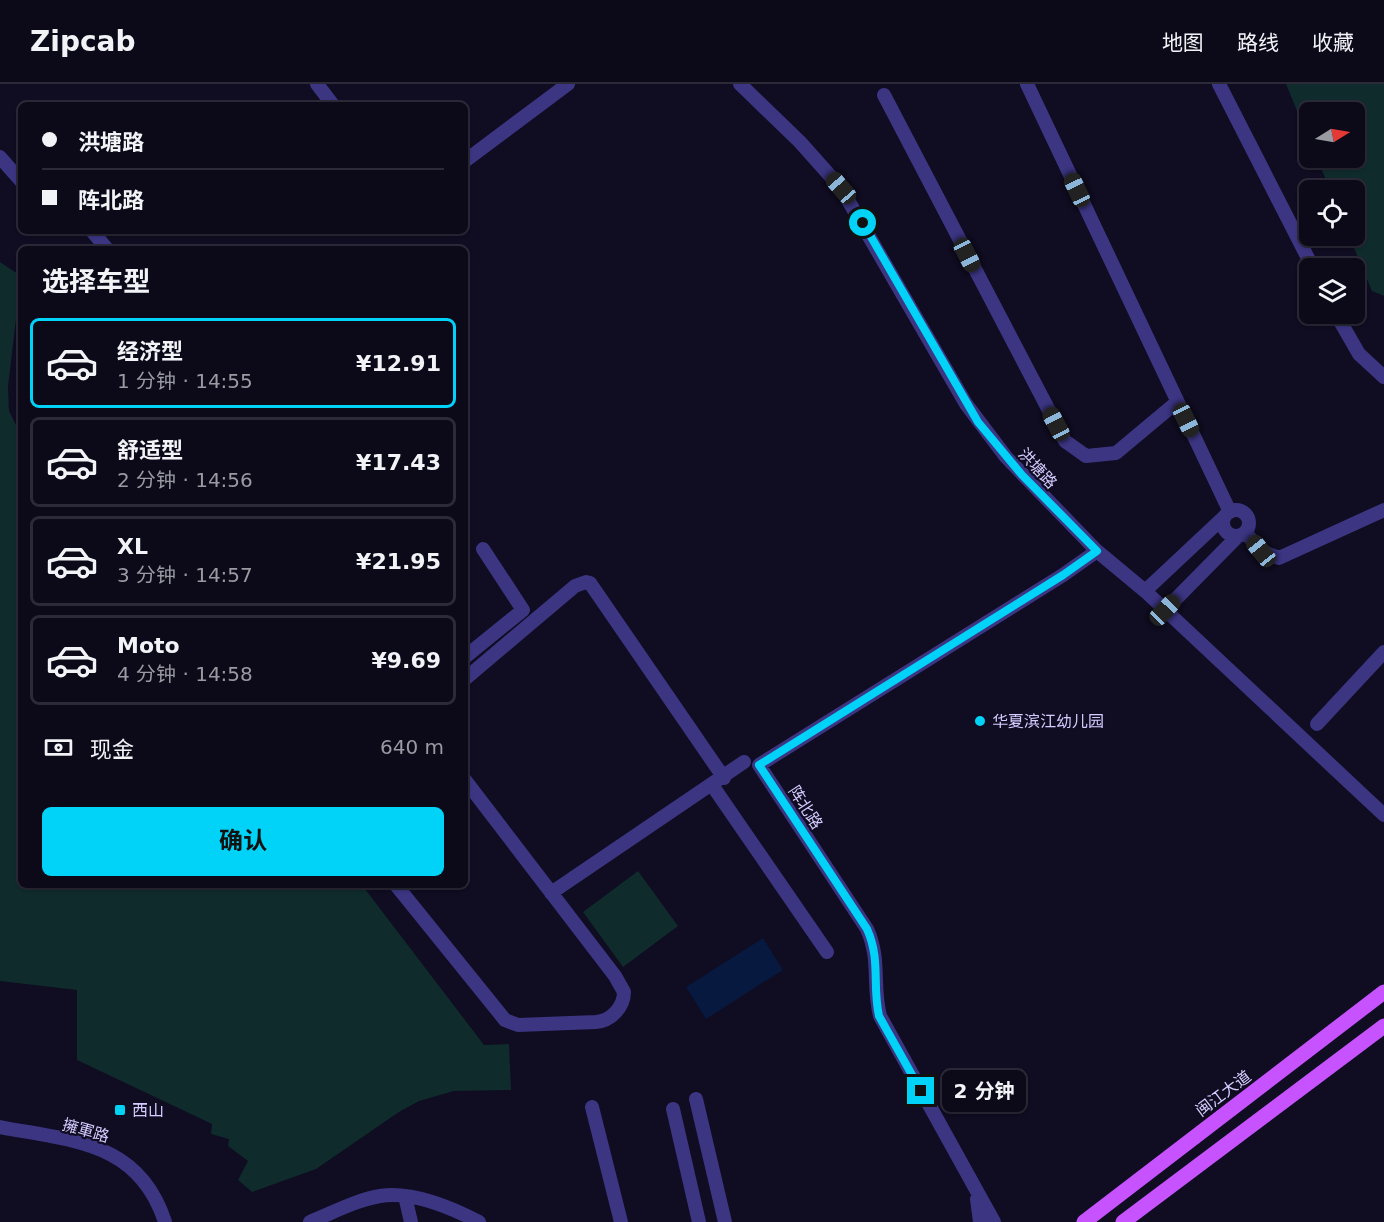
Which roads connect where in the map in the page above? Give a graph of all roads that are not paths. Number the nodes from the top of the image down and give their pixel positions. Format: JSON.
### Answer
{"nodes":[{"id":1,"x":317,"y":84,"type":"edge"},
{"id":2,"x":568,"y":84,"type":"edge"},
{"id":3,"x":740,"y":84,"type":"edge"},
{"id":4,"x":1027,"y":84,"type":"edge"},
{"id":5,"x":1219,"y":84,"type":"edge"},
{"id":6,"x":884,"y":95,"type":"dead end"},
{"id":7,"x":331,"y":102,"type":"edge"},
{"id":8,"x":0,"y":157,"type":"edge"},
{"id":9,"x":468,"y":159,"type":"edge"},
{"id":10,"x":18,"y":178,"type":"edge"},
{"id":11,"x":94,"y":234,"type":"edge"},
{"id":12,"x":104,"y":246,"type":"edge"},
{"id":13,"x":1308,"y":258,"type":"edge"},
{"id":14,"x":1342,"y":324,"type":"edge"},
{"id":15,"x":1384,"y":377,"type":"edge"},
{"id":16,"x":1177,"y":402,"type":"junction"},
{"id":17,"x":1384,"y":510,"type":"edge"},
{"id":18,"x":1228,"y":514,"type":"junction"},
{"id":19,"x":1242,"y":534,"type":"junction"},
{"id":20,"x":483,"y":549,"type":"dead end"},
{"id":21,"x":1097,"y":551,"type":"junction"},
{"id":22,"x":1145,"y":591,"type":"junction"},
{"id":23,"x":1165,"y":610,"type":"junction"},
{"id":24,"x":481,"y":644,"type":"junction"},
{"id":25,"x":1384,"y":652,"type":"edge"},
{"id":26,"x":468,"y":655,"type":"edge"},
{"id":27,"x":491,"y":657,"type":"junction"},
{"id":28,"x":468,"y":676,"type":"edge"},
{"id":29,"x":1317,"y":724,"type":"dead end"},
{"id":30,"x":744,"y":762,"type":"dead end"},
{"id":31,"x":718,"y":782,"type":"junction"},
{"id":32,"x":468,"y":784,"type":"edge"},
{"id":33,"x":1384,"y":816,"type":"edge"},
{"id":34,"x":398,"y":888,"type":"edge"},
{"id":35,"x":552,"y":893,"type":"junction"},
{"id":36,"x":827,"y":951,"type":"dead end"},
{"id":37,"x":1384,"y":993,"type":"edge"},
{"id":38,"x":1384,"y":1026,"type":"edge"},
{"id":39,"x":696,"y":1099,"type":"dead end"},
{"id":40,"x":592,"y":1107,"type":"dead end"},
{"id":41,"x":673,"y":1109,"type":"dead end"},
{"id":42,"x":0,"y":1127,"type":"edge"},
{"id":43,"x":974,"y":1185,"type":"junction"},
{"id":44,"x":405,"y":1196,"type":"junction"},
{"id":45,"x":165,"y":1222,"type":"edge"},
{"id":46,"x":310,"y":1222,"type":"edge"},
{"id":47,"x":411,"y":1222,"type":"edge"},
{"id":48,"x":479,"y":1222,"type":"edge"},
{"id":49,"x":621,"y":1222,"type":"edge"},
{"id":50,"x":699,"y":1222,"type":"edge"},
{"id":51,"x":724,"y":1222,"type":"edge"},
{"id":52,"x":980,"y":1222,"type":"edge"},
{"id":53,"x":994,"y":1222,"type":"edge"},
{"id":54,"x":1084,"y":1222,"type":"edge"},
{"id":55,"x":1123,"y":1222,"type":"edge"}],
"edges":[{"from":1,"to":7,"type":"street"},
{"from":2,"to":9,"type":"street"},
{"from":3,"to":21,"type":"street","name":"洪塘路"},
{"from":4,"to":16,"type":"street"},
{"from":5,"to":13,"type":"street"},
{"from":6,"to":16,"type":"street"},
{"from":8,"to":10,"type":"street"},
{"from":11,"to":12,"type":"street"},
{"from":14,"to":15,"type":"street"},
{"from":16,"to":18,"type":"street"},
{"from":17,"to":19,"type":"street"},
{"from":18,"to":19,"type":"street"},
{"from":18,"to":19,"type":"street"},
{"from":18,"to":22,"type":"street"},
{"from":19,"to":23,"type":"street"},
{"from":20,"to":24,"type":"street"},
{"from":21,"to":22,"type":"street","name":"洪塘路"},
{"from":21,"to":43,"type":"street","name":"阵北路"},
{"from":22,"to":23,"type":"street","name":"洪塘路"},
{"from":23,"to":33,"type":"street","name":"洪塘路"},
{"from":24,"to":26,"type":"street"},
{"from":24,"to":27,"type":"street"},
{"from":25,"to":29,"type":"street"},
{"from":27,"to":28,"type":"street"},
{"from":27,"to":31,"type":"street"},
{"from":30,"to":31,"type":"street"},
{"from":31,"to":35,"type":"street"},
{"from":31,"to":36,"type":"street"},
{"from":32,"to":35,"type":"street"},
{"from":34,"to":35,"type":"street"},
{"from":37,"to":54,"type":"main road","name":"闽江大道"},
{"from":38,"to":55,"type":"main road"},
{"from":39,"to":51,"type":"street"},
{"from":40,"to":49,"type":"street"},
{"from":41,"to":50,"type":"street"},
{"from":42,"to":45,"type":"street","name":"擁軍路"},
{"from":43,"to":52,"type":"street"},
{"from":43,"to":53,"type":"street","name":"阵北路"},
{"from":44,"to":46,"type":"street"},
{"from":44,"to":47,"type":"street"},
{"from":44,"to":48,"type":"street"}]}
